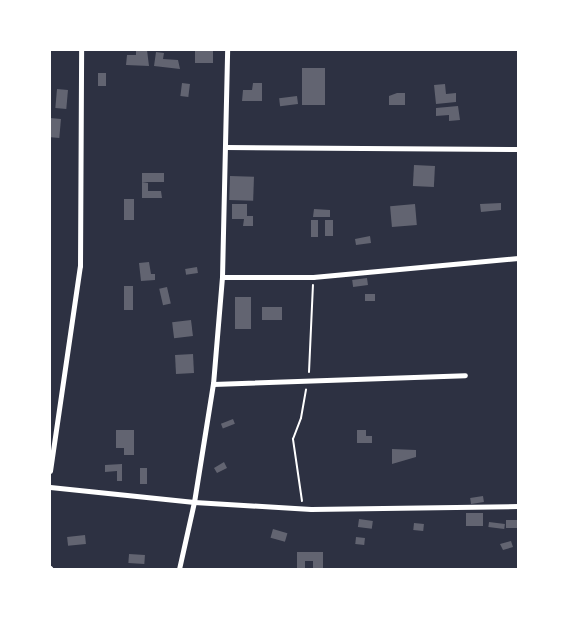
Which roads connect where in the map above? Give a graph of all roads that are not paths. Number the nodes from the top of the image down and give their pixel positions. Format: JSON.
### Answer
{"nodes":[{"id":1,"x":81,"y":50,"type":"edge"},
{"id":2,"x":226,"y":50,"type":"edge"},
{"id":3,"x":224,"y":147,"type":"junction"},
{"id":4,"x":518,"y":149,"type":"edge"},
{"id":5,"x":518,"y":258,"type":"edge"},
{"id":6,"x":222,"y":277,"type":"junction"},
{"id":7,"x":465,"y":375,"type":"dead end"},
{"id":8,"x":213,"y":384,"type":"junction"},
{"id":9,"x":50,"y":471,"type":"edge"},
{"id":10,"x":50,"y":488,"type":"edge"},
{"id":11,"x":194,"y":502,"type":"junction"},
{"id":12,"x":518,"y":506,"type":"edge"},
{"id":13,"x":179,"y":569,"type":"edge"}],
"edges":[{"from":1,"to":9,"type":"street"},
{"from":2,"to":3,"type":"street"},
{"from":3,"to":4,"type":"street"},
{"from":3,"to":6,"type":"street"},
{"from":5,"to":6,"type":"street"},
{"from":6,"to":8,"type":"street"},
{"from":7,"to":8,"type":"street"},
{"from":8,"to":11,"type":"street"},
{"from":10,"to":11,"type":"street"},
{"from":11,"to":12,"type":"street"},
{"from":11,"to":13,"type":"street"}]}
